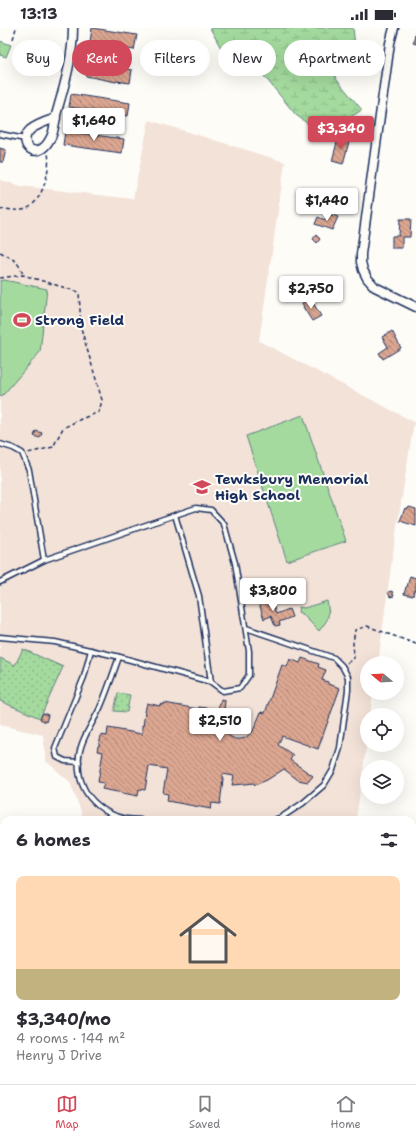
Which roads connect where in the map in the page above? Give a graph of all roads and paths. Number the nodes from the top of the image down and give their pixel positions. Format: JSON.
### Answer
{"nodes":[{"id":1,"x":16,"y":28,"type":"edge"},
{"id":2,"x":73,"y":28,"type":"edge"},
{"id":3,"x":394,"y":28,"type":"edge"},
{"id":4,"x":13,"y":39,"type":"dead end"},
{"id":5,"x":56,"y":115,"type":"dead end"},
{"id":6,"x":0,"y":134,"type":"edge"},
{"id":7,"x":25,"y":139,"type":"junction"},
{"id":8,"x":47,"y":144,"type":"junction"},
{"id":9,"x":0,"y":210,"type":"edge"},
{"id":10,"x":0,"y":252,"type":"edge"},
{"id":11,"x":23,"y":275,"type":"junction"},
{"id":12,"x":0,"y":278,"type":"edge"},
{"id":13,"x":416,"y":307,"type":"edge"},
{"id":14,"x":0,"y":444,"type":"edge"},
{"id":15,"x":22,"y":453,"type":"junction"},
{"id":16,"x":175,"y":515,"type":"junction"},
{"id":17,"x":44,"y":560,"type":"junction"},
{"id":18,"x":0,"y":582,"type":"edge"},
{"id":19,"x":246,"y":628,"type":"junction"},
{"id":20,"x":0,"y":637,"type":"edge"},
{"id":21,"x":416,"y":644,"type":"edge"},
{"id":22,"x":91,"y":650,"type":"junction"},
{"id":23,"x":119,"y":657,"type":"junction"},
{"id":24,"x":342,"y":666,"type":"junction"},
{"id":25,"x":211,"y":682,"type":"junction"},
{"id":26,"x":79,"y":762,"type":"junction"},
{"id":27,"x":117,"y":816,"type":"edge"},
{"id":28,"x":284,"y":816,"type":"edge"}],
"edges":[{"from":1,"to":4,"type":"path"},
{"from":2,"to":5,"type":"street"},
{"from":3,"to":13,"type":"street"},
{"from":6,"to":7,"type":"lane"},
{"from":7,"to":8,"type":"street"},
{"from":7,"to":8,"type":"street"},
{"from":8,"to":9,"type":"path"},
{"from":10,"to":11,"type":"path"},
{"from":11,"to":12,"type":"path"},
{"from":11,"to":15,"type":"path"},
{"from":14,"to":15,"type":"lane"},
{"from":15,"to":17,"type":"lane"},
{"from":16,"to":17,"type":"lane"},
{"from":16,"to":19,"type":"lane"},
{"from":16,"to":25,"type":"lane"},
{"from":17,"to":18,"type":"lane"},
{"from":19,"to":24,"type":"lane"},
{"from":19,"to":25,"type":"lane"},
{"from":20,"to":22,"type":"lane"},
{"from":21,"to":24,"type":"path"},
{"from":22,"to":23,"type":"lane"},
{"from":22,"to":26,"type":"lane"},
{"from":23,"to":25,"type":"lane"},
{"from":23,"to":26,"type":"lane"},
{"from":24,"to":28,"type":"lane"},
{"from":26,"to":27,"type":"lane"}]}
